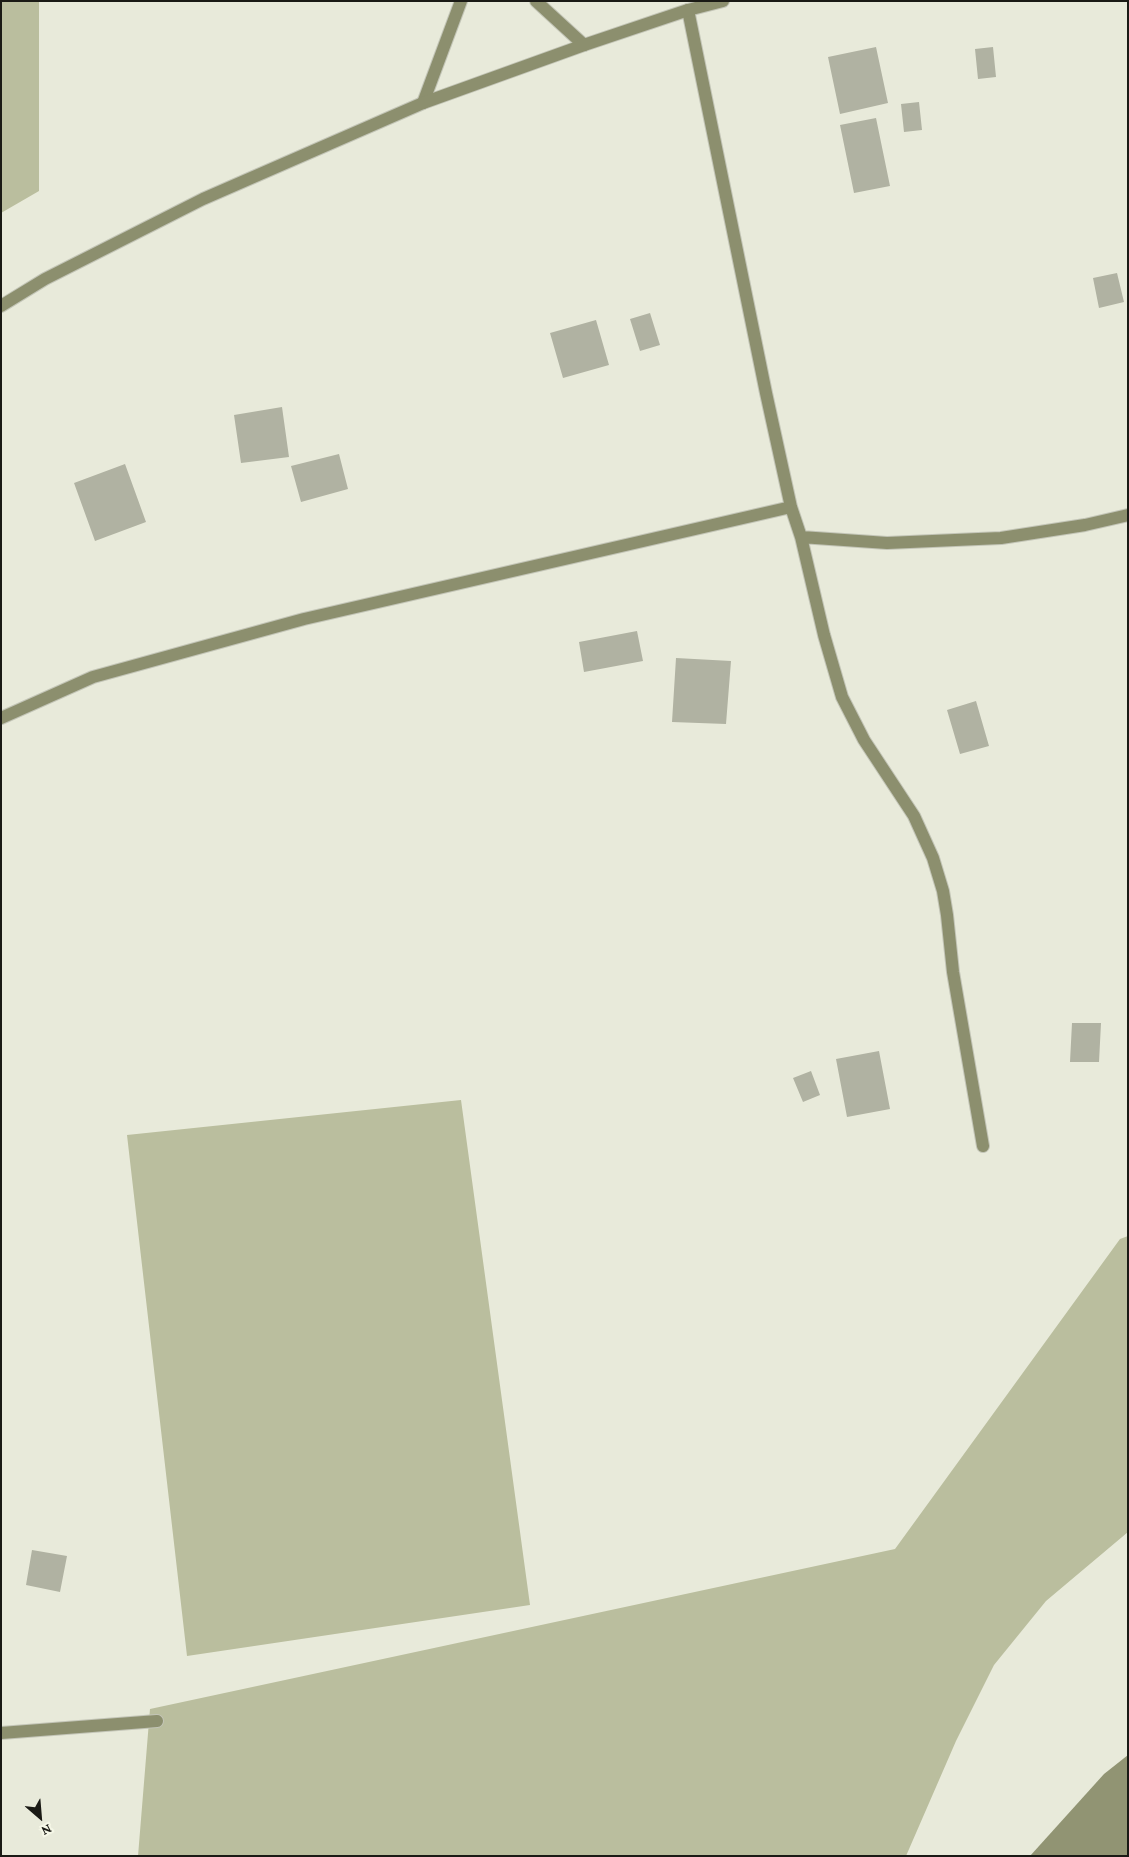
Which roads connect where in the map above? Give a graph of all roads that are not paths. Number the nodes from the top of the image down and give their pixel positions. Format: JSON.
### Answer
{"nodes":[{"id":1,"x":461,"y":1,"type":"edge"},
{"id":2,"x":536,"y":1,"type":"edge"},
{"id":3,"x":723,"y":1,"type":"edge"},
{"id":4,"x":688,"y":10,"type":"junction"},
{"id":5,"x":584,"y":46,"type":"junction"},
{"id":6,"x":423,"y":103,"type":"junction"},
{"id":7,"x":1,"y":306,"type":"edge"},
{"id":8,"x":791,"y":506,"type":"junction"},
{"id":9,"x":1128,"y":515,"type":"edge"},
{"id":10,"x":801,"y":538,"type":"junction"},
{"id":11,"x":1,"y":718,"type":"edge"},
{"id":12,"x":983,"y":1146,"type":"dead end"},
{"id":13,"x":157,"y":1721,"type":"dead end"},
{"id":14,"x":1,"y":1733,"type":"edge"}],
"edges":[{"from":1,"to":6,"type":"street"},
{"from":2,"to":5,"type":"street"},
{"from":3,"to":4,"type":"street"},
{"from":4,"to":5,"type":"street"},
{"from":4,"to":8,"type":"street"},
{"from":5,"to":6,"type":"street"},
{"from":6,"to":7,"type":"street"},
{"from":8,"to":10,"type":"street"},
{"from":8,"to":11,"type":"street"},
{"from":9,"to":10,"type":"street"},
{"from":10,"to":12,"type":"street"},
{"from":13,"to":14,"type":"street"}]}
